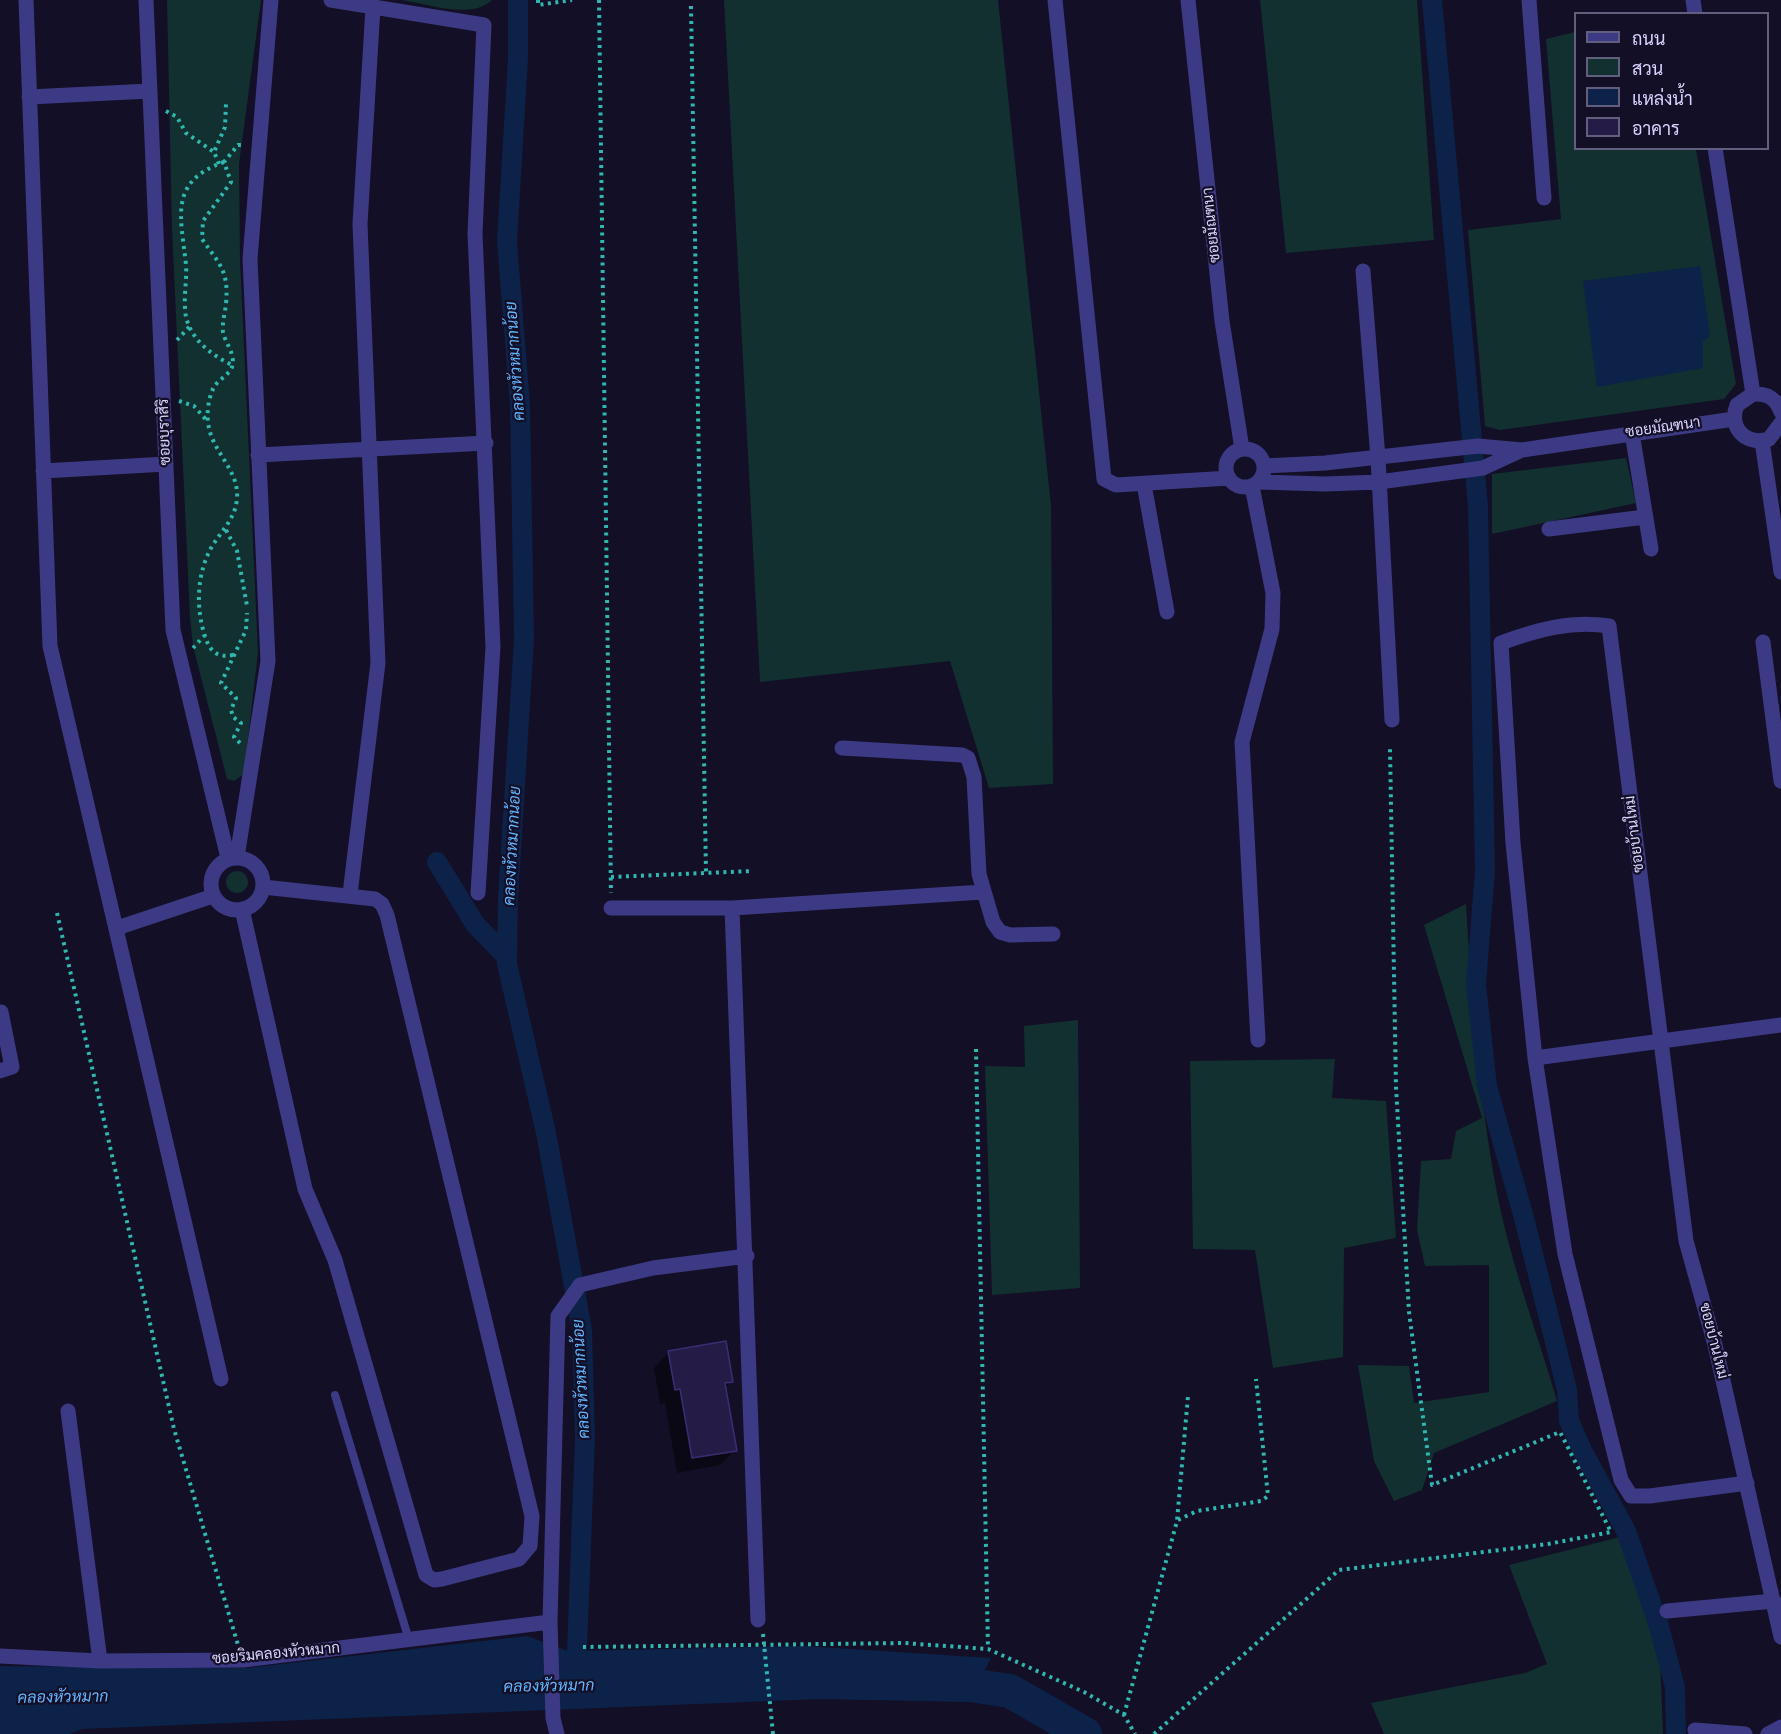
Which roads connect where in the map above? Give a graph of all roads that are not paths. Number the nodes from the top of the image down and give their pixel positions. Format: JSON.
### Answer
{"nodes":[{"id":1,"x":26,"y":0,"type":"edge"},
{"id":2,"x":146,"y":0,"type":"edge"},
{"id":3,"x":271,"y":0,"type":"edge"},
{"id":4,"x":331,"y":0,"type":"edge"},
{"id":5,"x":1055,"y":0,"type":"edge"},
{"id":6,"x":1188,"y":0,"type":"edge"},
{"id":7,"x":1529,"y":0,"type":"edge"},
{"id":8,"x":373,"y":6,"type":"junction"},
{"id":9,"x":150,"y":96,"type":"junction"},
{"id":10,"x":29,"y":97,"type":"junction"},
{"id":11,"x":1715,"y":150,"type":"edge"},
{"id":12,"x":1544,"y":198,"type":"dead end"},
{"id":13,"x":1363,"y":271,"type":"dead end"},
{"id":14,"x":1753,"y":394,"type":"junction"},
{"id":15,"x":1781,"y":412,"type":"edge"},
{"id":16,"x":1734,"y":419,"type":"junction"},
{"id":17,"x":1781,"y":423,"type":"edge"},
{"id":18,"x":1632,"y":432,"type":"junction"},
{"id":19,"x":1762,"y":441,"type":"junction"},
{"id":20,"x":486,"y":443,"type":"junction"},
{"id":21,"x":368,"y":449,"type":"junction"},
{"id":22,"x":1242,"y":449,"type":"junction"},
{"id":23,"x":1522,"y":450,"type":"junction"},
{"id":24,"x":258,"y":455,"type":"junction"},
{"id":25,"x":1378,"y":458,"type":"junction"},
{"id":26,"x":166,"y":464,"type":"junction"},
{"id":27,"x":1264,"y":466,"type":"junction"},
{"id":28,"x":43,"y":471,"type":"junction"},
{"id":29,"x":1229,"y":478,"type":"junction"},
{"id":30,"x":1379,"y":482,"type":"junction"},
{"id":31,"x":1144,"y":484,"type":"junction"},
{"id":32,"x":1255,"y":484,"type":"junction"},
{"id":33,"x":1645,"y":517,"type":"junction"},
{"id":34,"x":1549,"y":529,"type":"dead end"},
{"id":35,"x":1651,"y":549,"type":"dead end"},
{"id":36,"x":1781,"y":572,"type":"edge"},
{"id":37,"x":1167,"y":612,"type":"dead end"},
{"id":38,"x":1762,"y":642,"type":"dead end"},
{"id":39,"x":1392,"y":720,"type":"dead end"},
{"id":40,"x":842,"y":748,"type":"dead end"},
{"id":41,"x":1781,"y":781,"type":"edge"},
{"id":42,"x":233,"y":858,"type":"junction"},
{"id":43,"x":263,"y":887,"type":"junction"},
{"id":44,"x":983,"y":892,"type":"junction"},
{"id":45,"x":478,"y":893,"type":"dead end"},
{"id":46,"x":350,"y":894,"type":"junction"},
{"id":47,"x":213,"y":896,"type":"junction"},
{"id":48,"x":732,"y":908,"type":"junction"},
{"id":49,"x":242,"y":909,"type":"junction"},
{"id":50,"x":611,"y":909,"type":"road end"},
{"id":51,"x":117,"y":928,"type":"junction"},
{"id":52,"x":1053,"y":934,"type":"dead end"},
{"id":53,"x":1,"y":1012,"type":"edge"},
{"id":54,"x":1781,"y":1024,"type":"edge"},
{"id":55,"x":1258,"y":1040,"type":"dead end"},
{"id":56,"x":1660,"y":1041,"type":"junction"},
{"id":57,"x":1535,"y":1058,"type":"junction"},
{"id":58,"x":0,"y":1071,"type":"edge"},
{"id":59,"x":747,"y":1256,"type":"junction"},
{"id":60,"x":221,"y":1379,"type":"dead end"},
{"id":61,"x":334,"y":1395,"type":"dead end"},
{"id":62,"x":68,"y":1411,"type":"dead end"},
{"id":63,"x":1747,"y":1483,"type":"junction"},
{"id":64,"x":1774,"y":1601,"type":"junction"},
{"id":65,"x":1667,"y":1611,"type":"dead end"},
{"id":66,"x":758,"y":1620,"type":"dead end"},
{"id":67,"x":550,"y":1628,"type":"junction"},
{"id":68,"x":1781,"y":1637,"type":"edge"},
{"id":69,"x":409,"y":1640,"type":"junction"},
{"id":70,"x":0,"y":1656,"type":"edge"},
{"id":71,"x":100,"y":1661,"type":"junction"},
{"id":72,"x":1781,"y":1727,"type":"edge"},
{"id":73,"x":1695,"y":1730,"type":"dead end"},
{"id":74,"x":556,"y":1734,"type":"edge"},
{"id":75,"x":1745,"y":1734,"type":"edge"},
{"id":76,"x":1768,"y":1734,"type":"edge"}],
"edges":[{"from":1,"to":10,"type":"street"},
{"from":2,"to":9,"type":"street","name":"ซอยบุราสิริ"},
{"from":3,"to":24,"type":"street"},
{"from":4,"to":8,"type":"street"},
{"from":5,"to":31,"type":"street"},
{"from":6,"to":22,"type":"street","name":"ซอยมัณฑนา"},
{"from":7,"to":12,"type":"street"},
{"from":8,"to":20,"type":"street"},
{"from":8,"to":21,"type":"street"},
{"from":9,"to":10,"type":"street"},
{"from":9,"to":26,"type":"street","name":"ซอยบุราสิริ"},
{"from":10,"to":28,"type":"street"},
{"from":11,"to":14,"type":"street"},
{"from":13,"to":25,"type":"street"},
{"from":14,"to":15,"type":"street"},
{"from":14,"to":16,"type":"street"},
{"from":16,"to":18,"type":"street","name":"ซอยมัณฑนา"},
{"from":16,"to":19,"type":"street"},
{"from":17,"to":19,"type":"street"},
{"from":18,"to":23,"type":"street","name":"ซอยมัณฑนา"},
{"from":18,"to":33,"type":"street"},
{"from":19,"to":36,"type":"street"},
{"from":20,"to":21,"type":"street"},
{"from":20,"to":45,"type":"street"},
{"from":21,"to":24,"type":"street"},
{"from":21,"to":46,"type":"street"},
{"from":22,"to":27,"type":"street"},
{"from":22,"to":29,"type":"street"},
{"from":23,"to":25,"type":"street","name":"ซอยมัณฑนา"},
{"from":23,"to":30,"type":"street","name":"ซอยมัณฑนา"},
{"from":24,"to":42,"type":"street"},
{"from":25,"to":27,"type":"street"},
{"from":25,"to":30,"type":"street"},
{"from":26,"to":28,"type":"street"},
{"from":26,"to":42,"type":"street","name":"ซอยบุราสิริ"},
{"from":27,"to":32,"type":"street"},
{"from":28,"to":51,"type":"street"},
{"from":29,"to":31,"type":"street"},
{"from":29,"to":32,"type":"street","name":"ซอยมัณฑนา"},
{"from":30,"to":32,"type":"street","name":"ซอยมัณฑนา"},
{"from":30,"to":39,"type":"street"},
{"from":31,"to":37,"type":"street"},
{"from":32,"to":55,"type":"street"},
{"from":33,"to":34,"type":"street"},
{"from":33,"to":35,"type":"street"},
{"from":38,"to":41,"type":"street"},
{"from":40,"to":44,"type":"street"},
{"from":42,"to":43,"type":"street"},
{"from":42,"to":47,"type":"street"},
{"from":43,"to":46,"type":"street"},
{"from":43,"to":49,"type":"street"},
{"from":44,"to":48,"type":"street"},
{"from":44,"to":52,"type":"street"},
{"from":46,"to":49,"type":"street"},
{"from":47,"to":49,"type":"street"},
{"from":47,"to":51,"type":"street"},
{"from":48,"to":50,"type":"street"},
{"from":48,"to":59,"type":"street"},
{"from":51,"to":60,"type":"street"},
{"from":53,"to":58,"type":"street"},
{"from":54,"to":56,"type":"street"},
{"from":56,"to":57,"type":"street"},
{"from":56,"to":57,"type":"street","name":"ซอยบ้านใหม่"},
{"from":56,"to":63,"type":"street","name":"ซอยบ้านใหม่"},
{"from":57,"to":63,"type":"street"},
{"from":59,"to":66,"type":"street"},
{"from":59,"to":67,"type":"street"},
{"from":61,"to":69,"type":"lane"},
{"from":62,"to":71,"type":"street"},
{"from":63,"to":64,"type":"street","name":"ซอยบ้านใหม่"},
{"from":64,"to":65,"type":"street"},
{"from":64,"to":68,"type":"street","name":"ซอยบ้านใหม่"},
{"from":67,"to":69,"type":"street","name":"ซอยริมคลองหัวหมาก"},
{"from":67,"to":74,"type":"street"},
{"from":69,"to":71,"type":"street","name":"ซอยริมคลองหัวหมาก"},
{"from":70,"to":71,"type":"street","name":"ซอยริมคลองหัวหมาก"},
{"from":72,"to":76,"type":"street"},
{"from":73,"to":75,"type":"street"}]}
